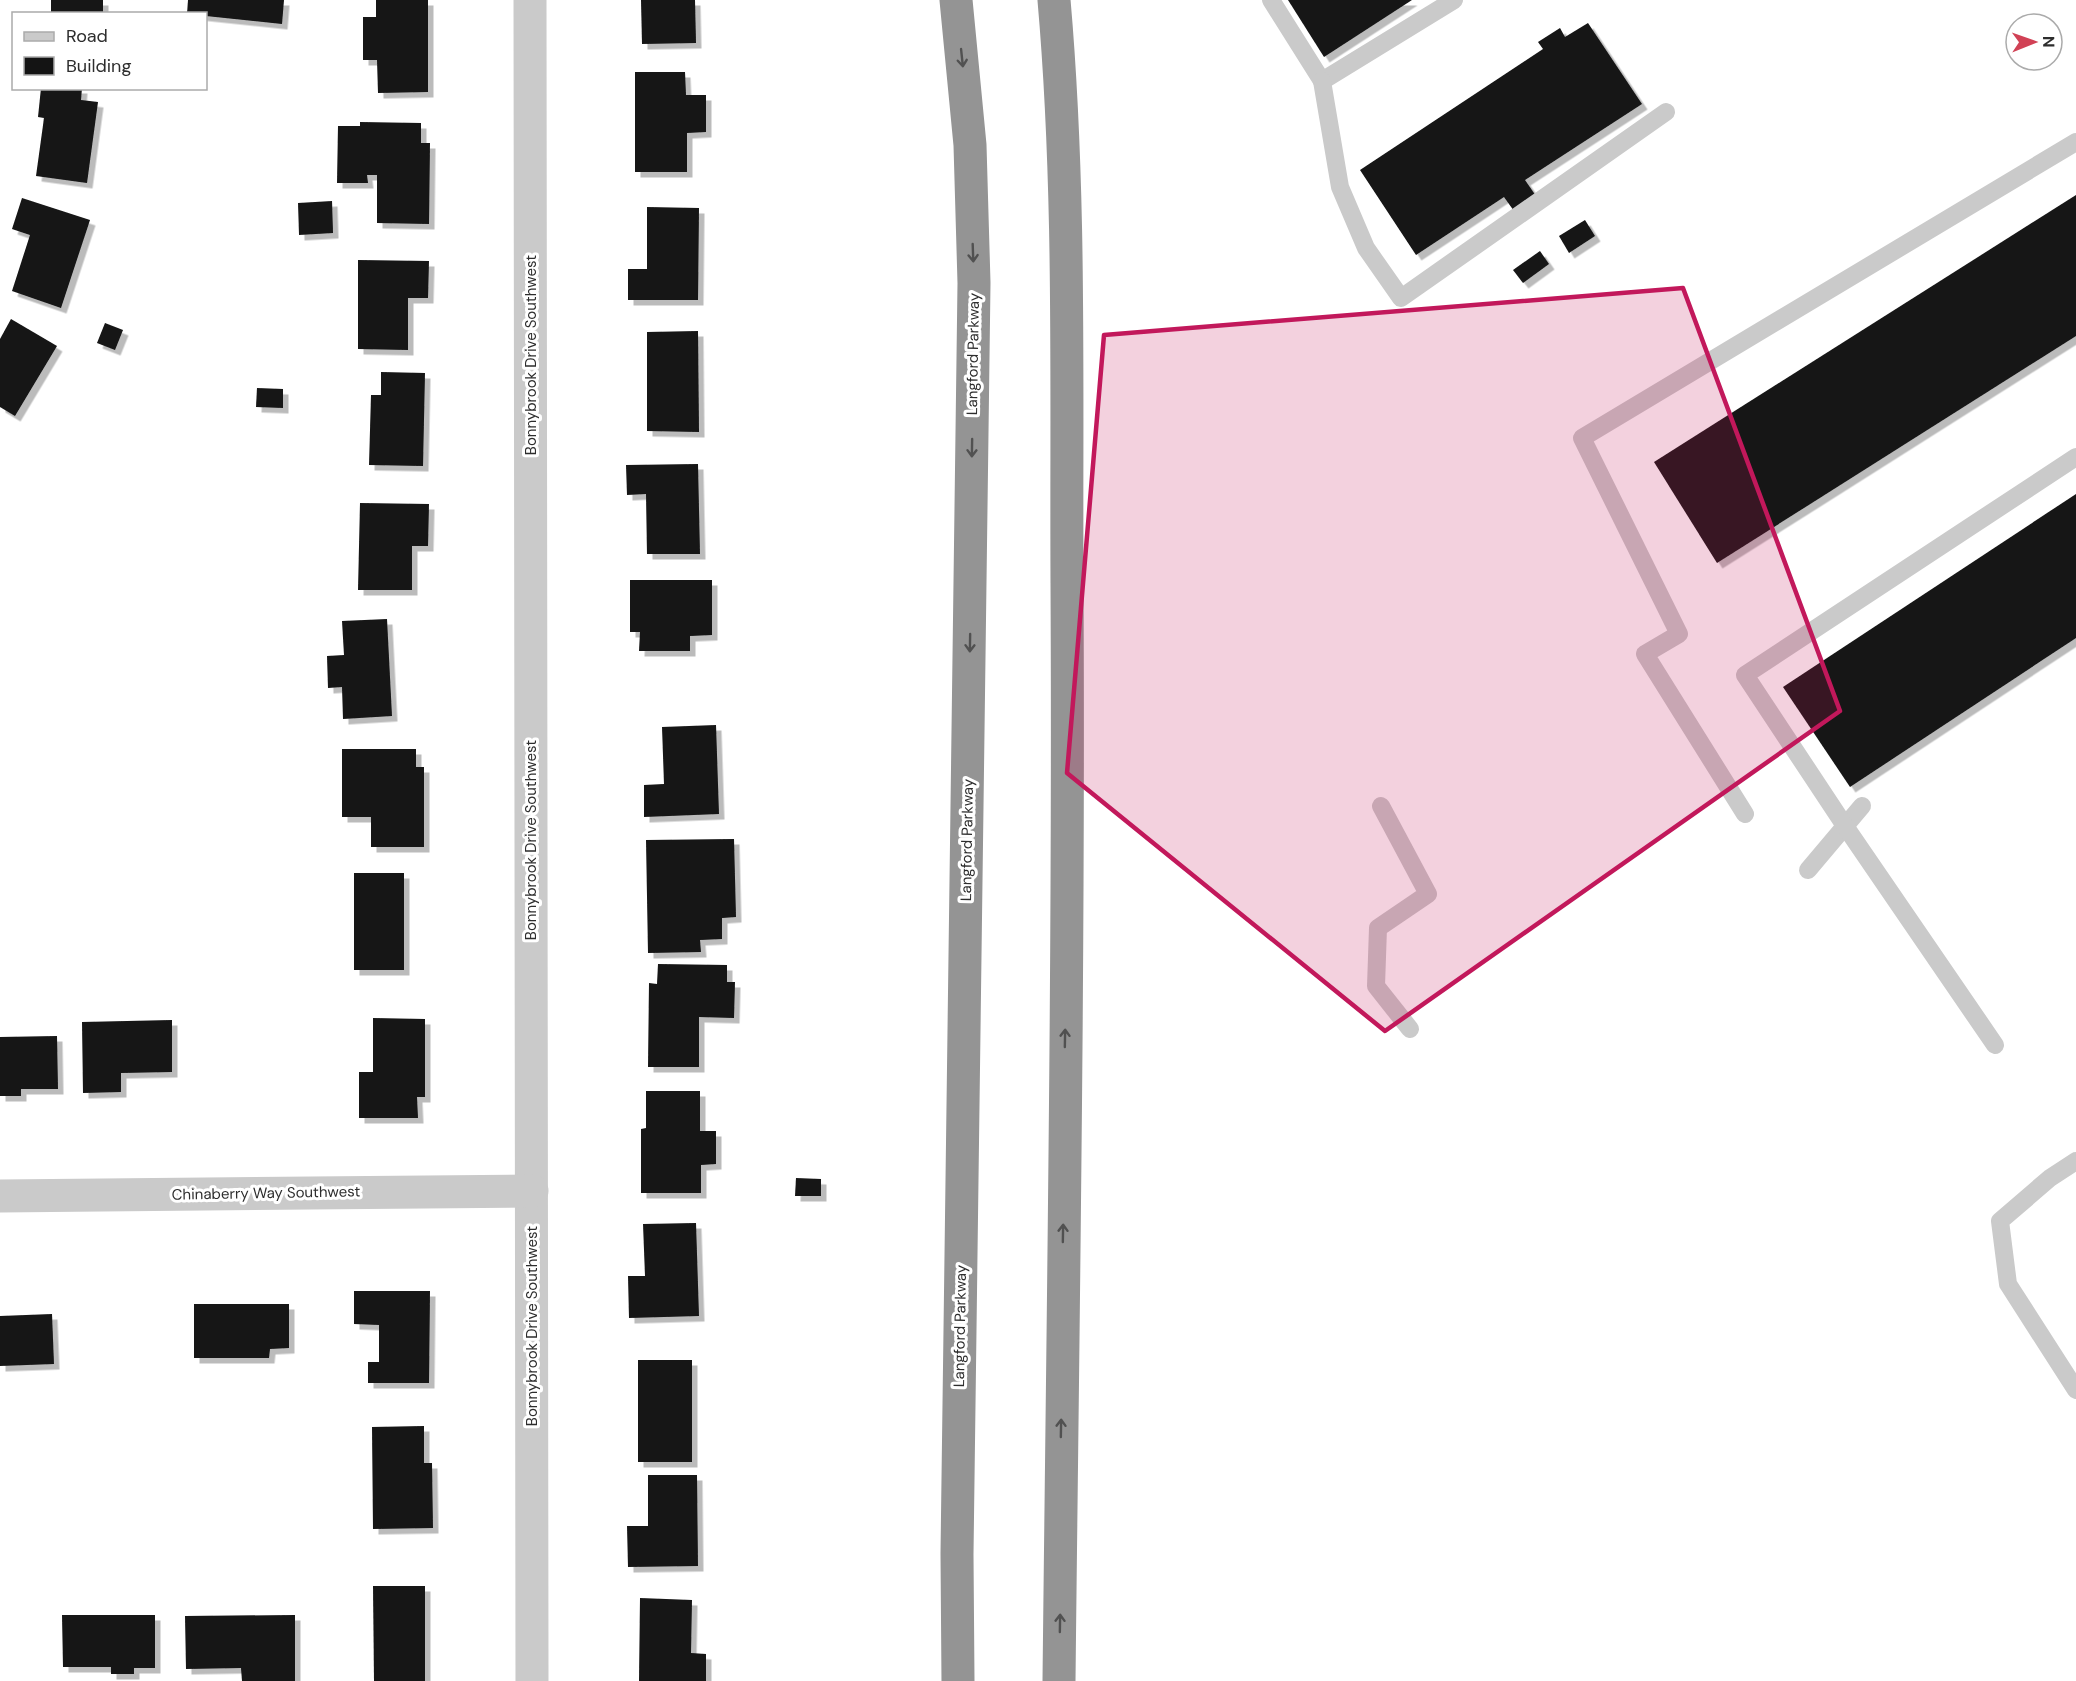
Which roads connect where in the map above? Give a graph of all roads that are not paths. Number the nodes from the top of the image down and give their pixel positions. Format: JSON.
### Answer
{"nodes":[{"id":1,"x":530,"y":0,"type":"edge"},
{"id":2,"x":956,"y":0,"type":"edge"},
{"id":3,"x":1053,"y":0,"type":"edge"},
{"id":4,"x":1271,"y":0,"type":"edge"},
{"id":5,"x":1454,"y":0,"type":"edge"},
{"id":6,"x":1322,"y":81,"type":"junction"},
{"id":7,"x":1666,"y":112,"type":"dead end"},
{"id":8,"x":2076,"y":142,"type":"edge"},
{"id":9,"x":2076,"y":457,"type":"edge"},
{"id":10,"x":1380,"y":806,"type":"dead end"},
{"id":11,"x":1862,"y":806,"type":"dead end"},
{"id":12,"x":1745,"y":814,"type":"dead end"},
{"id":13,"x":1845,"y":826,"type":"junction"},
{"id":14,"x":1808,"y":870,"type":"dead end"},
{"id":15,"x":1410,"y":1029,"type":"dead end"},
{"id":16,"x":1995,"y":1045,"type":"dead end"},
{"id":17,"x":2076,"y":1161,"type":"edge"},
{"id":18,"x":532,"y":1191,"type":"junction"},
{"id":19,"x":0,"y":1196,"type":"edge"},
{"id":20,"x":2076,"y":1389,"type":"edge"},
{"id":21,"x":532,"y":1681,"type":"edge"},
{"id":22,"x":958,"y":1681,"type":"edge"},
{"id":23,"x":1059,"y":1681,"type":"edge"}],
"edges":[{"from":1,"to":18,"type":"street","name":"Bonnybrook Drive Southwest"},
{"from":2,"to":22,"type":"highway","name":"Langford Parkway","one_way":true},
{"from":23,"to":3,"type":"highway","one_way":true},
{"from":4,"to":6,"type":"lane"},
{"from":5,"to":6,"type":"lane"},
{"from":6,"to":7,"type":"lane"},
{"from":8,"to":12,"type":"lane"},
{"from":9,"to":13,"type":"lane"},
{"from":10,"to":15,"type":"lane"},
{"from":11,"to":13,"type":"lane"},
{"from":13,"to":14,"type":"lane"},
{"from":13,"to":16,"type":"lane"},
{"from":17,"to":20,"type":"lane"},
{"from":18,"to":19,"type":"street","name":"Chinaberry Way Southwest"},
{"from":18,"to":21,"type":"street","name":"Bonnybrook Drive Southwest"}]}
